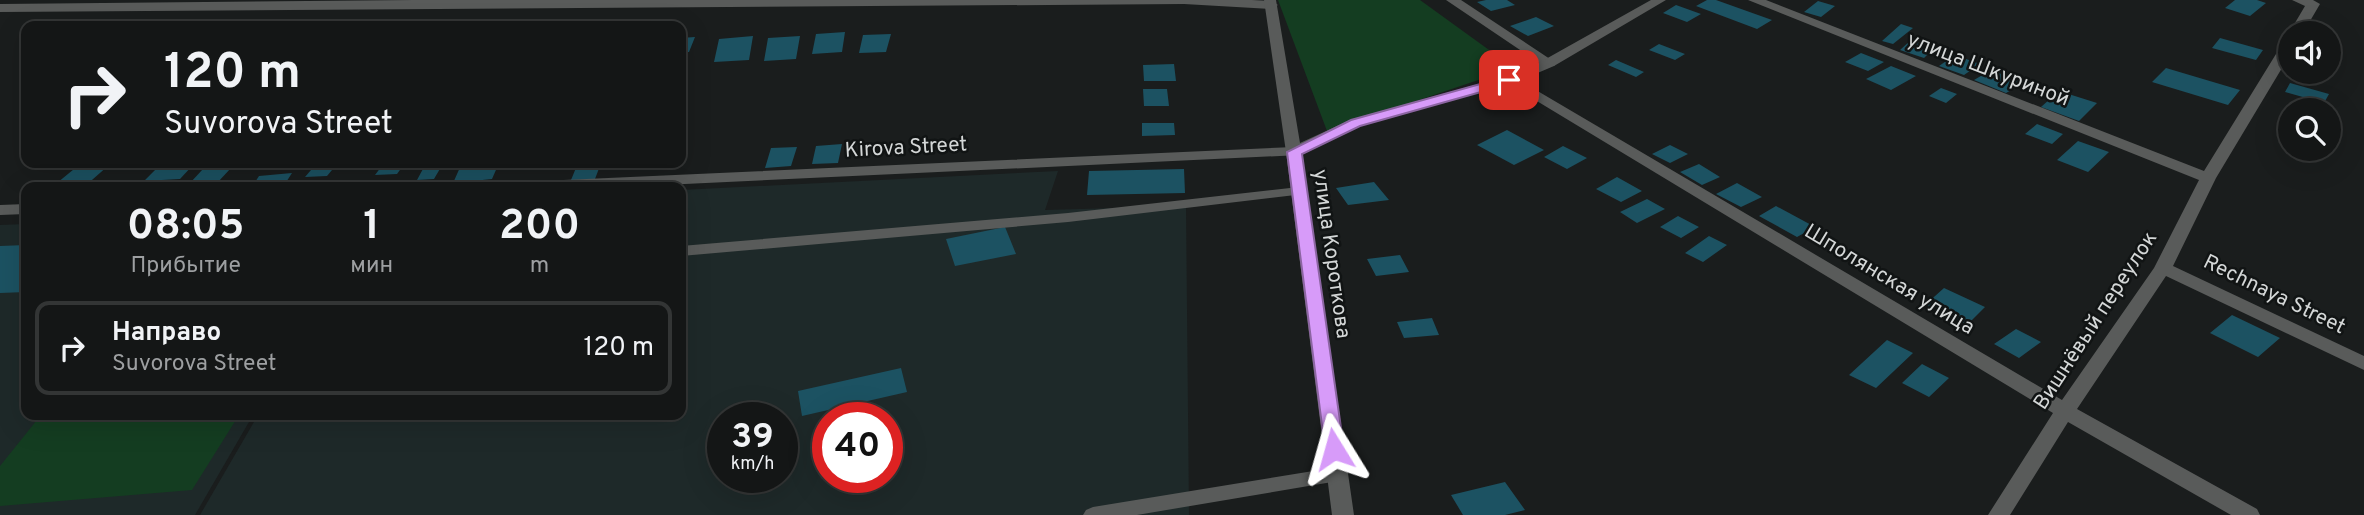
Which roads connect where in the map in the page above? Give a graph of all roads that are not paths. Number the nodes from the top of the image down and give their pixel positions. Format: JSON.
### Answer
{"nodes":[{"id":1,"x":1452,"y":0,"type":"edge"},
{"id":2,"x":1660,"y":0,"type":"edge"},
{"id":3,"x":1754,"y":0,"type":"edge"},
{"id":4,"x":2298,"y":0,"type":"edge"},
{"id":5,"x":1270,"y":2,"type":"edge"},
{"id":6,"x":0,"y":8,"type":"edge"},
{"id":7,"x":2302,"y":21,"type":"edge"},
{"id":8,"x":2278,"y":62,"type":"edge"},
{"id":9,"x":1549,"y":63,"type":"junction"},
{"id":10,"x":1509,"y":80,"type":"junction"},
{"id":11,"x":1294,"y":152,"type":"junction"},
{"id":12,"x":2208,"y":178,"type":"junction"},
{"id":13,"x":630,"y":182,"type":"edge"},
{"id":14,"x":1299,"y":191,"type":"junction"},
{"id":15,"x":21,"y":209,"type":"edge"},
{"id":16,"x":0,"y":210,"type":"edge"},
{"id":17,"x":686,"y":251,"type":"edge"},
{"id":18,"x":2163,"y":268,"type":"junction"},
{"id":19,"x":2364,"y":364,"type":"edge"},
{"id":20,"x":2065,"y":411,"type":"junction"},
{"id":21,"x":1338,"y":474,"type":"junction"},
{"id":22,"x":1093,"y":515,"type":"edge"},
{"id":23,"x":1343,"y":515,"type":"edge"},
{"id":24,"x":1999,"y":515,"type":"edge"},
{"id":25,"x":2249,"y":515,"type":"edge"}],
"edges":[{"from":1,"to":9,"type":"street"},
{"from":2,"to":9,"type":"street"},
{"from":3,"to":12,"type":"street","name":"улица Шкуриной"},
{"from":4,"to":7,"type":"street"},
{"from":5,"to":6,"type":"street"},
{"from":5,"to":11,"type":"street","name":"улица Короткова"},
{"from":8,"to":12,"type":"street","name":"Вишнёвый переулок"},
{"from":9,"to":10,"type":"street"},
{"from":10,"to":11,"type":"street"},
{"from":10,"to":20,"type":"street","name":"Шполянская улица"},
{"from":11,"to":13,"type":"street","name":"Kirova Street"},
{"from":11,"to":14,"type":"street","name":"улица Короткова"},
{"from":12,"to":18,"type":"street","name":"Вишнёвый переулок"},
{"from":14,"to":17,"type":"lane"},
{"from":14,"to":21,"type":"street","name":"улица Короткова"},
{"from":15,"to":16,"type":"street"},
{"from":18,"to":19,"type":"street","name":"Rechnaya Street"},
{"from":18,"to":20,"type":"street","name":"Вишнёвый переулок"},
{"from":20,"to":24,"type":"street","name":"Вишнёвый переулок"},
{"from":20,"to":25,"type":"street","name":"Шполянская улица"},
{"from":21,"to":22,"type":"lane"},
{"from":21,"to":23,"type":"street","name":"улица Короткова"}]}
